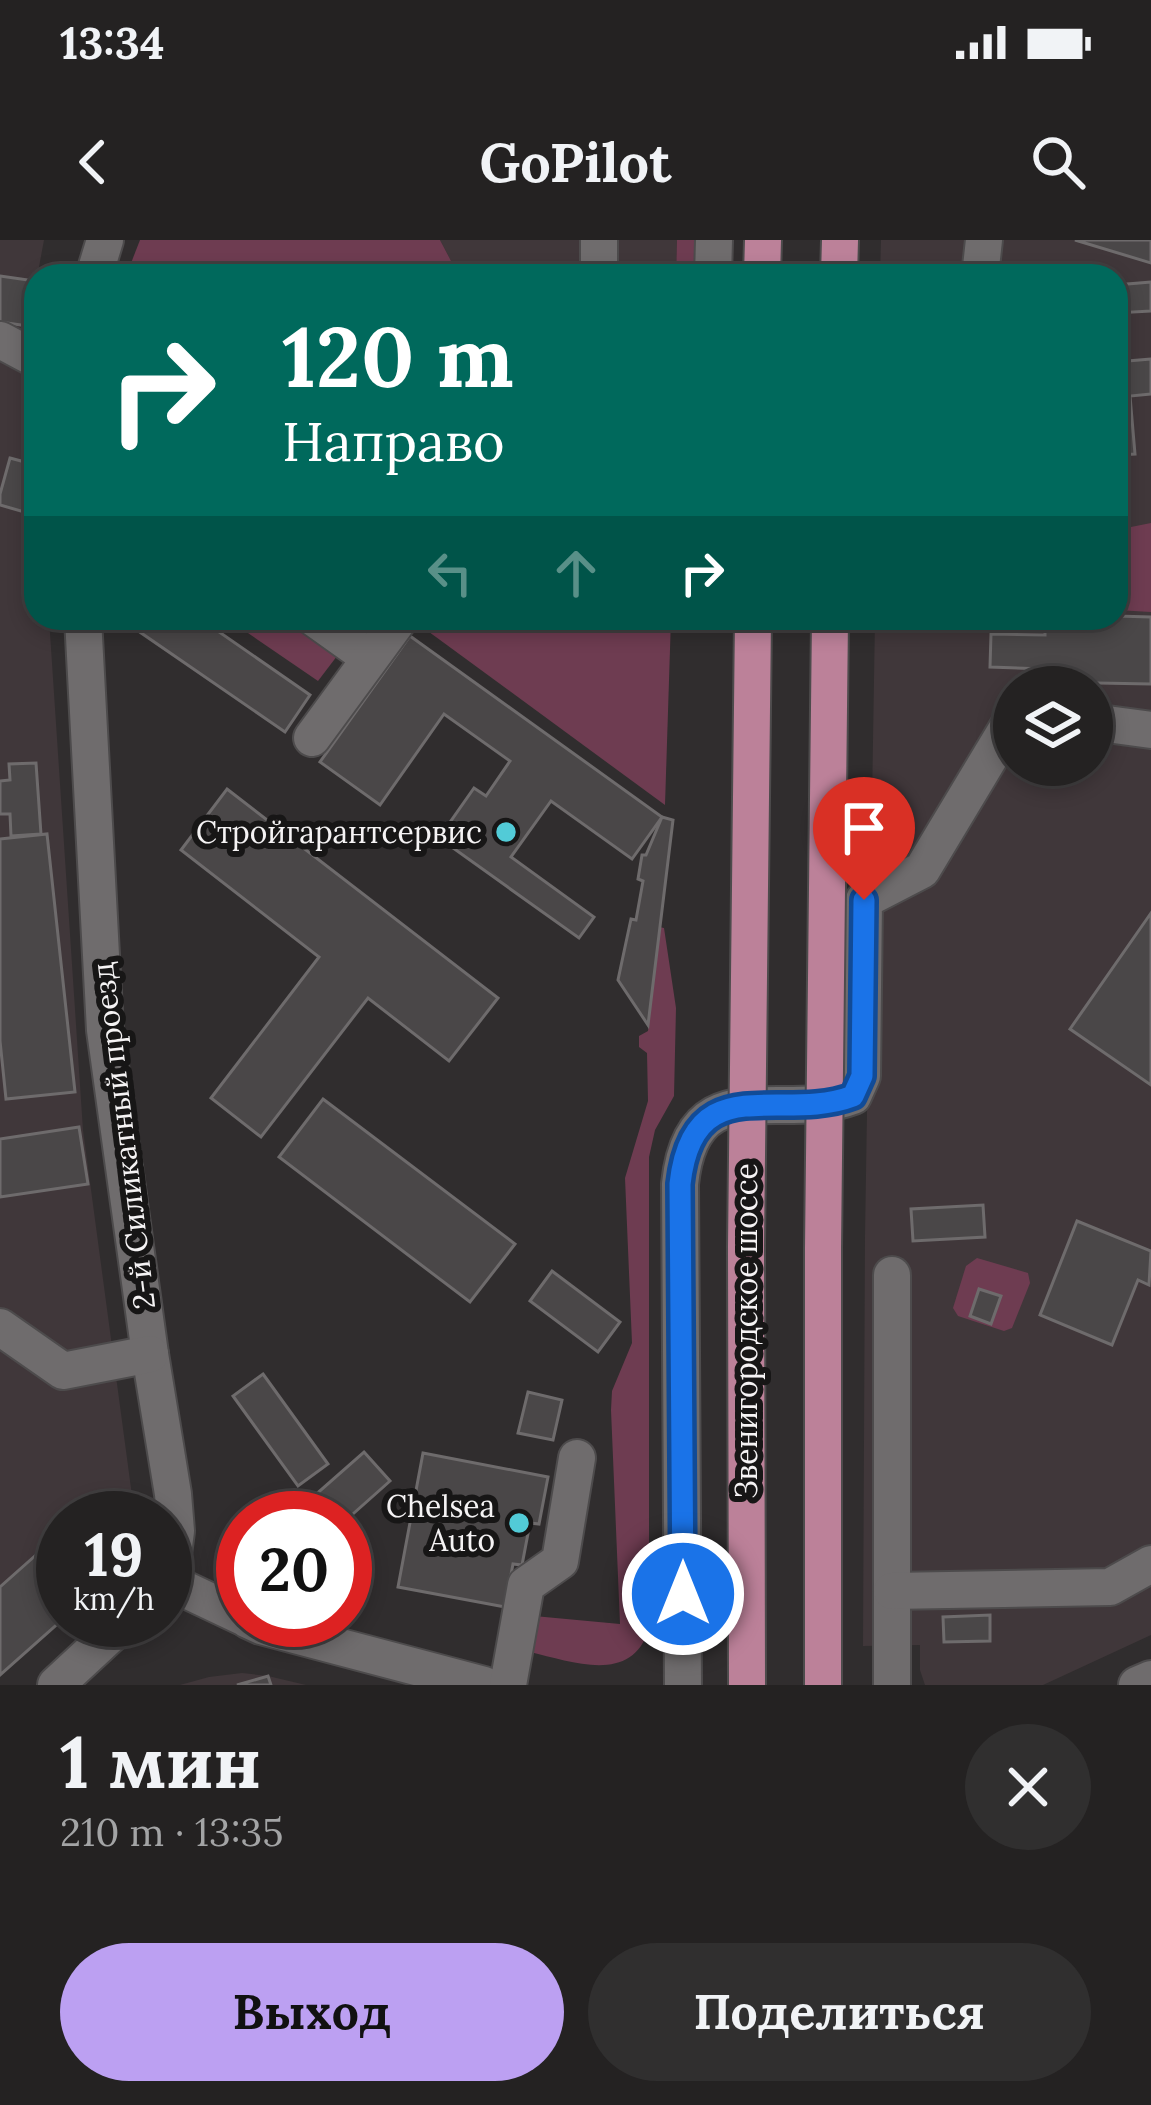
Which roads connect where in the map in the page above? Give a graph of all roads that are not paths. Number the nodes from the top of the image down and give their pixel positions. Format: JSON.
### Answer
{"nodes":[{"id":1,"x":84,"y":630,"type":"edge"},
{"id":2,"x":331,"y":630,"type":"edge"},
{"id":3,"x":391,"y":630,"type":"edge"},
{"id":4,"x":753,"y":630,"type":"edge"},
{"id":5,"x":830,"y":630,"type":"edge"},
{"id":6,"x":370,"y":658,"type":"junction"},
{"id":7,"x":1113,"y":725,"type":"edge"},
{"id":8,"x":1151,"y":730,"type":"edge"},
{"id":9,"x":312,"y":738,"type":"dead end"},
{"id":10,"x":993,"y":751,"type":"edge"},
{"id":11,"x":892,"y":1275,"type":"dead end"},
{"id":12,"x":0,"y":1327,"type":"edge"},
{"id":13,"x":149,"y":1354,"type":"junction"},
{"id":14,"x":577,"y":1458,"type":"dead end"},
{"id":15,"x":171,"y":1491,"type":"edge"},
{"id":16,"x":1151,"y":1564,"type":"edge"},
{"id":17,"x":892,"y":1592,"type":"junction"},
{"id":18,"x":97,"y":1647,"type":"edge"},
{"id":19,"x":340,"y":1647,"type":"edge"},
{"id":20,"x":1151,"y":1679,"type":"edge"},
{"id":21,"x":56,"y":1685,"type":"edge"},
{"id":22,"x":484,"y":1685,"type":"edge"},
{"id":23,"x":508,"y":1685,"type":"edge"},
{"id":24,"x":683,"y":1685,"type":"edge"},
{"id":25,"x":747,"y":1685,"type":"edge"},
{"id":26,"x":823,"y":1685,"type":"edge"},
{"id":27,"x":892,"y":1685,"type":"edge"},
{"id":28,"x":1137,"y":1685,"type":"edge"}],
"edges":[{"from":1,"to":13,"type":"street","name":"2-й Силикатный проезд"},
{"from":2,"to":6,"type":"street"},
{"from":3,"to":6,"type":"street"},
{"from":4,"to":25,"type":"main road","name":"Звенигородское шоссе","bridge":true},
{"from":5,"to":26,"type":"main road","bridge":true},
{"from":6,"to":9,"type":"street"},
{"from":7,"to":8,"type":"street"},
{"from":10,"to":24,"type":"street"},
{"from":11,"to":17,"type":"street"},
{"from":12,"to":13,"type":"street"},
{"from":13,"to":15,"type":"street","name":"2-й Силикатный проезд"},
{"from":14,"to":23,"type":"street"},
{"from":16,"to":17,"type":"street"},
{"from":17,"to":27,"type":"street"},
{"from":18,"to":21,"type":"street"},
{"from":19,"to":22,"type":"street"},
{"from":20,"to":28,"type":"street"}]}
